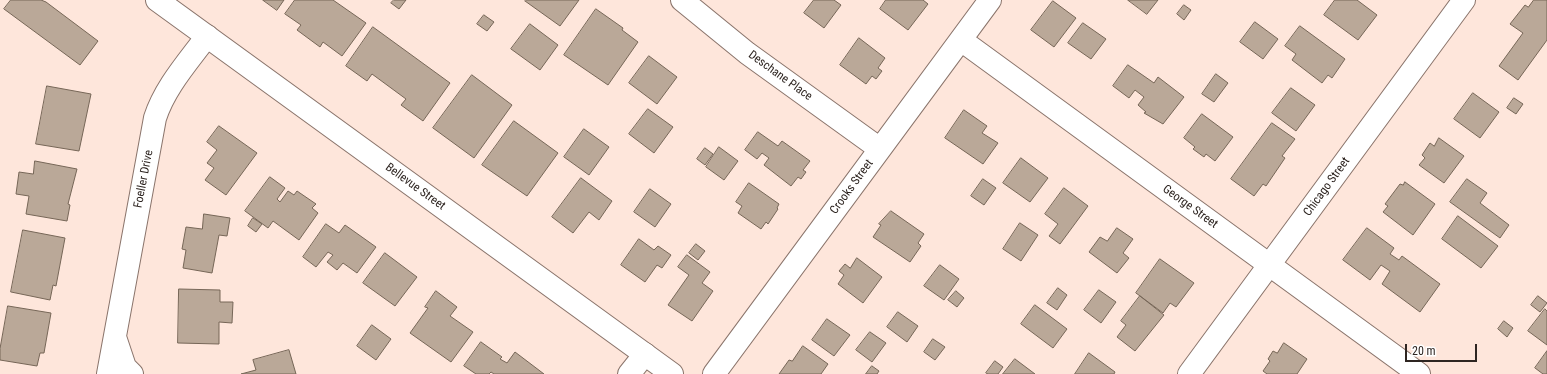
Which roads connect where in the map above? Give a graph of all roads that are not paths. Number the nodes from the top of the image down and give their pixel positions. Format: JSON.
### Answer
{"nodes":[{"id":1,"x":157,"y":0,"type":"edge"},
{"id":2,"x":682,"y":0,"type":"edge"},
{"id":3,"x":990,"y":0,"type":"edge"},
{"id":4,"x":1464,"y":0,"type":"edge"},
{"id":5,"x":206,"y":36,"type":"junction"},
{"id":6,"x":961,"y":40,"type":"junction"},
{"id":7,"x":880,"y":149,"type":"junction"},
{"id":8,"x":1269,"y":265,"type":"junction"},
{"id":9,"x":115,"y":336,"type":"junction"},
{"id":10,"x":645,"y":354,"type":"junction"},
{"id":11,"x":108,"y":374,"type":"edge"},
{"id":12,"x":132,"y":374,"type":"edge"},
{"id":13,"x":630,"y":374,"type":"edge"},
{"id":14,"x":672,"y":374,"type":"edge"},
{"id":15,"x":714,"y":374,"type":"edge"},
{"id":16,"x":1189,"y":374,"type":"edge"},
{"id":17,"x":1420,"y":374,"type":"edge"}],
"edges":[{"from":1,"to":5,"type":"street","name":"Bellevue Street"},
{"from":2,"to":7,"type":"street","name":"Deschane Place"},
{"from":3,"to":6,"type":"street","name":"Crooks Street"},
{"from":4,"to":8,"type":"street","name":"Chicago Street"},
{"from":5,"to":9,"type":"street","name":"Foeller Drive"},
{"from":5,"to":10,"type":"street","name":"Bellevue Street"},
{"from":6,"to":7,"type":"street","name":"Crooks Street"},
{"from":6,"to":8,"type":"street","name":"George Street"},
{"from":7,"to":15,"type":"street","name":"Crooks Street"},
{"from":8,"to":16,"type":"street","name":"Chicago Street"},
{"from":8,"to":17,"type":"street","name":"George Street"},
{"from":9,"to":11,"type":"street","name":"Foeller Drive"},
{"from":9,"to":12,"type":"street","name":"Foeller Drive"},
{"from":10,"to":13,"type":"street"},
{"from":10,"to":14,"type":"street","name":"Bellevue Street"}]}
